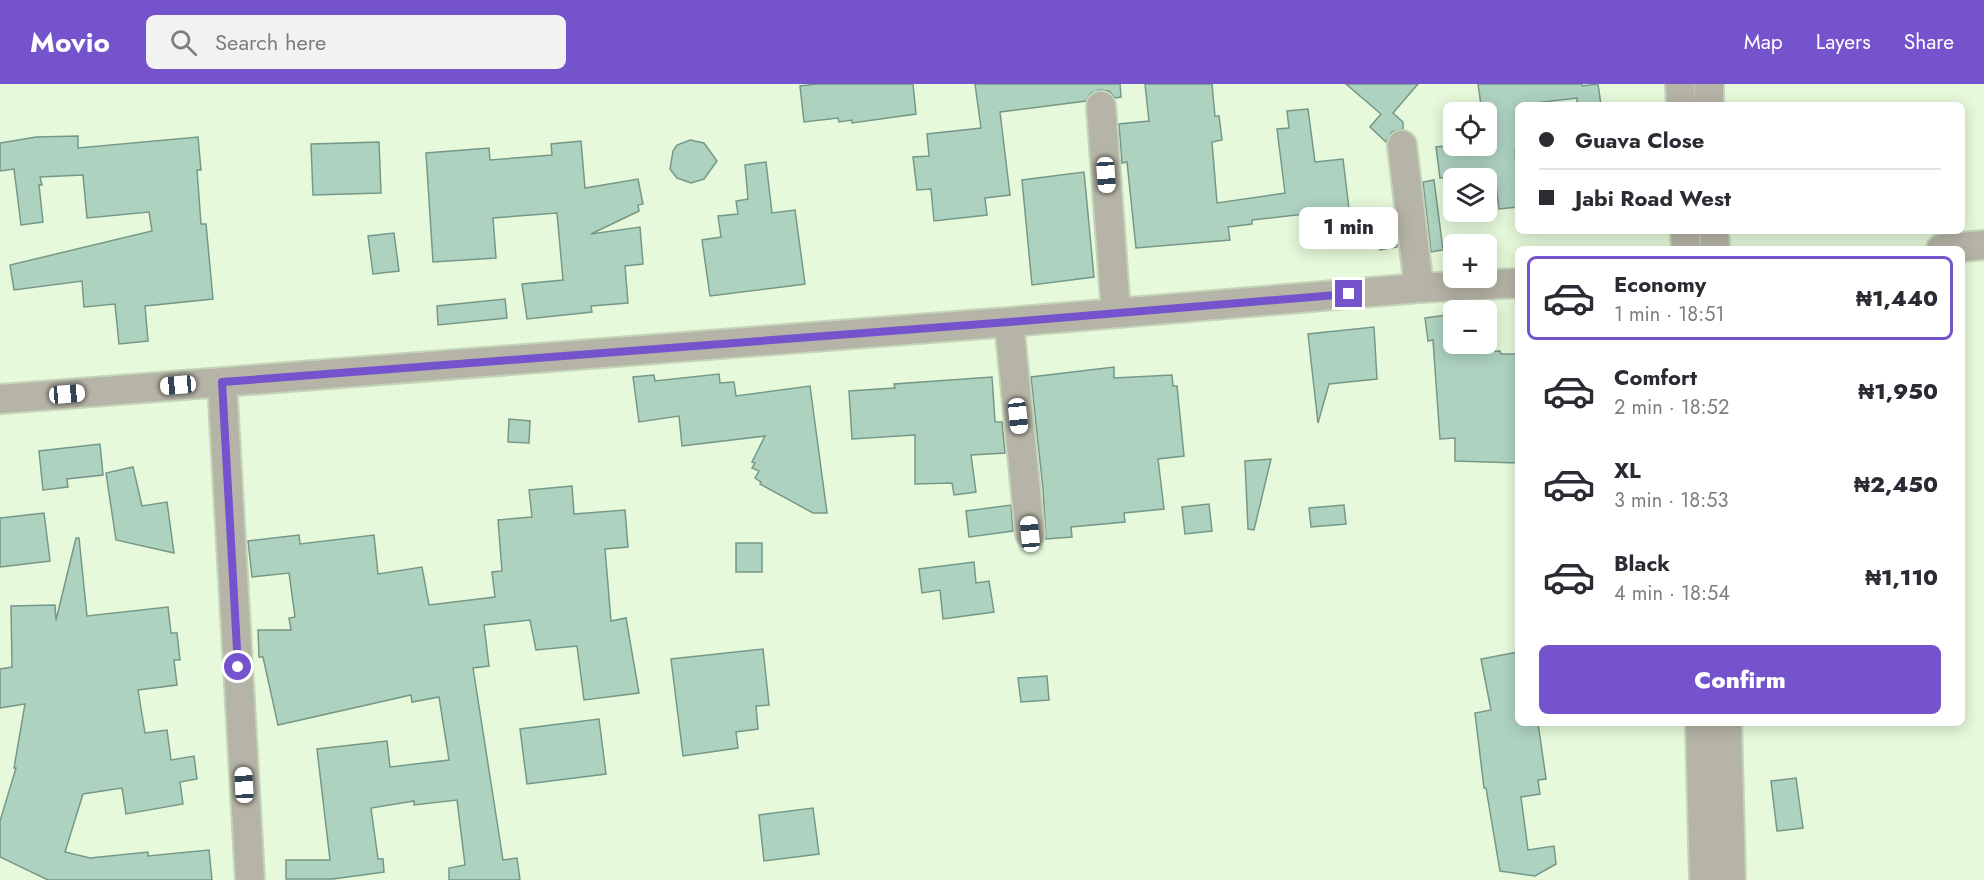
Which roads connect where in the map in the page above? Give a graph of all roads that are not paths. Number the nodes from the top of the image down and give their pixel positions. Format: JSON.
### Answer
{"nodes":[{"id":1,"x":1680,"y":84,"type":"edge"},
{"id":2,"x":1709,"y":84,"type":"edge"},
{"id":3,"x":1681,"y":102,"type":"edge"},
{"id":4,"x":1709,"y":102,"type":"edge"},
{"id":5,"x":1101,"y":106,"type":"dead end"},
{"id":6,"x":1402,"y":145,"type":"dead end"},
{"id":7,"x":1984,"y":245,"type":"edge"},
{"id":8,"x":1965,"y":247,"type":"edge"},
{"id":9,"x":1515,"y":282,"type":"edge"},
{"id":10,"x":1419,"y":288,"type":"junction"},
{"id":11,"x":1116,"y":313,"type":"junction"},
{"id":12,"x":1009,"y":322,"type":"junction"},
{"id":13,"x":222,"y":382,"type":"junction"},
{"id":14,"x":0,"y":399,"type":"edge"},
{"id":15,"x":1030,"y":534,"type":"dead end"},
{"id":16,"x":1700,"y":726,"type":"edge"},
{"id":17,"x":1727,"y":726,"type":"edge"},
{"id":18,"x":1717,"y":848,"type":"junction"},
{"id":19,"x":250,"y":880,"type":"edge"},
{"id":20,"x":1704,"y":880,"type":"edge"},
{"id":21,"x":1731,"y":880,"type":"edge"}],
"edges":[{"from":1,"to":3,"type":"street"},
{"from":2,"to":4,"type":"street"},
{"from":5,"to":11,"type":"street"},
{"from":6,"to":10,"type":"street"},
{"from":7,"to":8,"type":"street"},
{"from":9,"to":10,"type":"street"},
{"from":10,"to":11,"type":"street"},
{"from":11,"to":12,"type":"street"},
{"from":12,"to":13,"type":"street"},
{"from":12,"to":15,"type":"street"},
{"from":13,"to":14,"type":"street"},
{"from":13,"to":19,"type":"street"},
{"from":16,"to":18,"type":"street"},
{"from":17,"to":18,"type":"street"},
{"from":18,"to":20,"type":"street"},
{"from":18,"to":21,"type":"street"}]}
